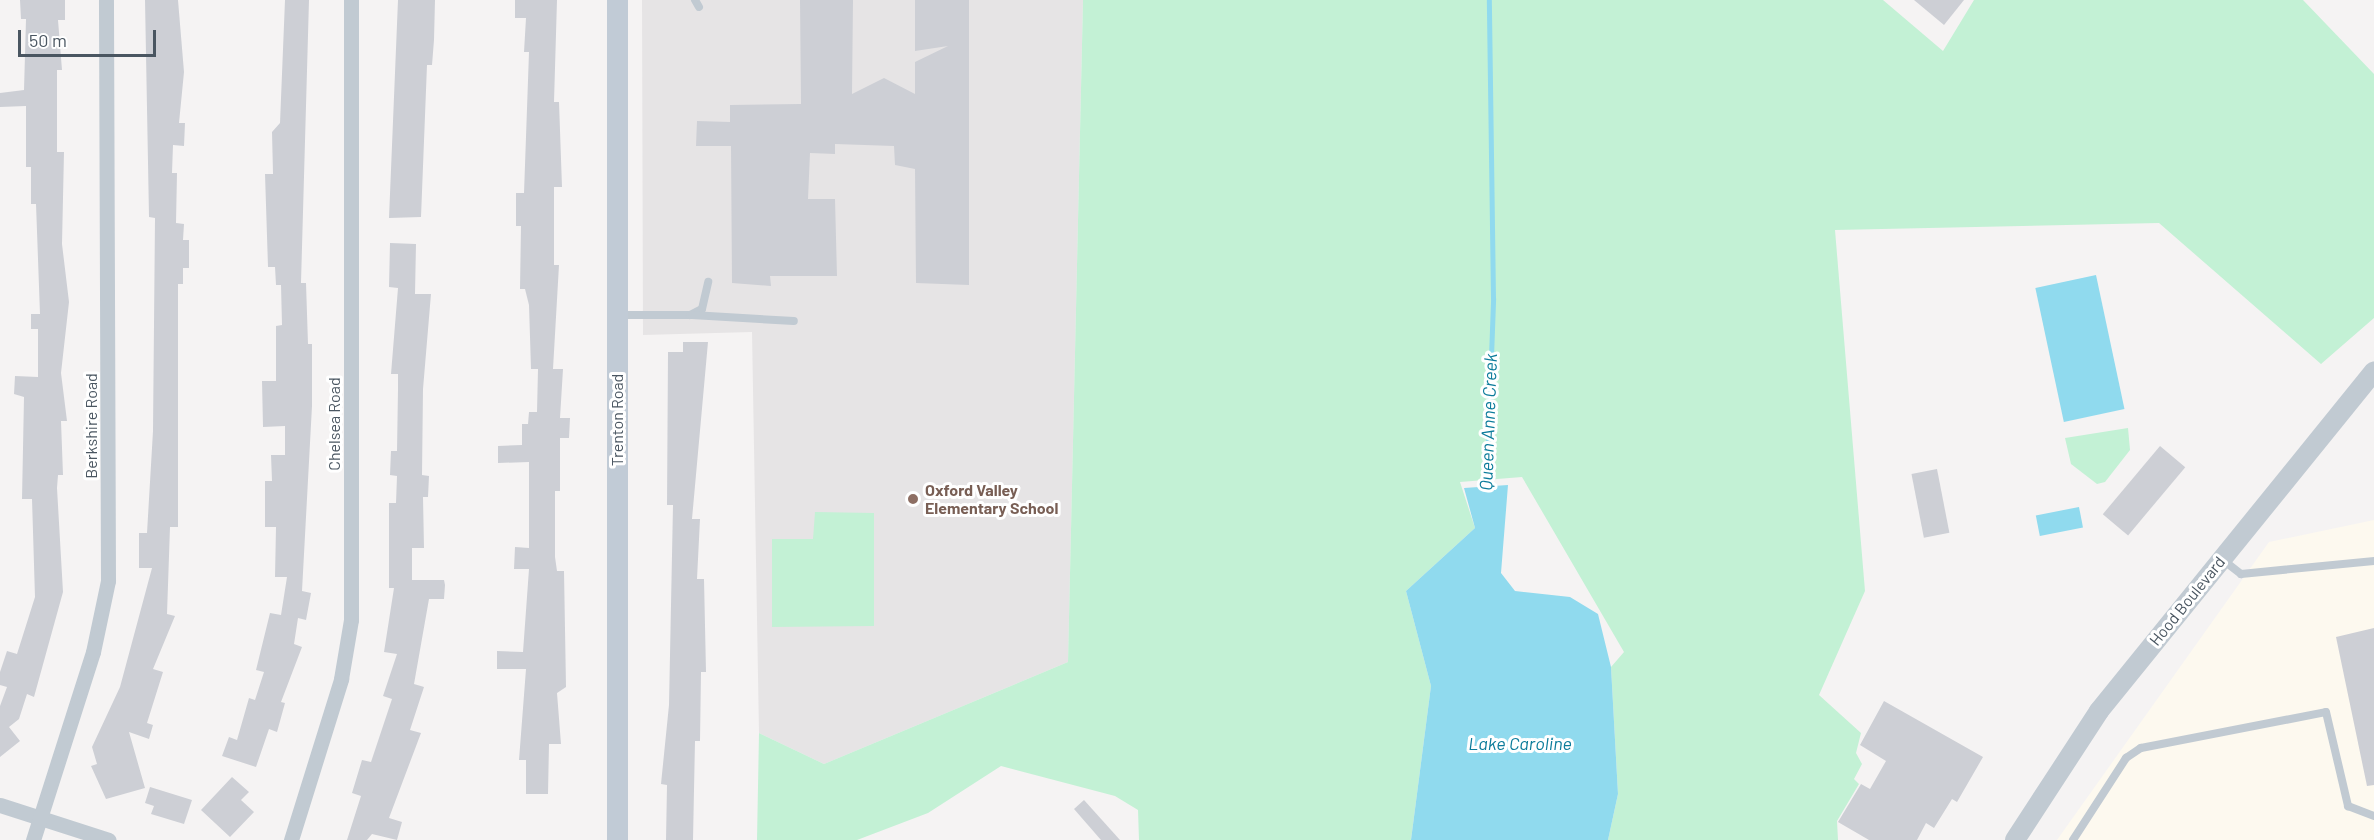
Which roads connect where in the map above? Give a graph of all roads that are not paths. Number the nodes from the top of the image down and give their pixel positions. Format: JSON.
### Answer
{"nodes":[{"id":1,"x":106,"y":0,"type":"edge"},
{"id":2,"x":351,"y":0,"type":"edge"},
{"id":3,"x":617,"y":0,"type":"edge"},
{"id":4,"x":708,"y":282,"type":"dead end"},
{"id":5,"x":617,"y":315,"type":"junction"},
{"id":6,"x":690,"y":315,"type":"junction"},
{"id":7,"x":794,"y":321,"type":"dead end"},
{"id":8,"x":2374,"y":372,"type":"edge"},
{"id":9,"x":2221,"y":559,"type":"junction"},
{"id":10,"x":2374,"y":561,"type":"edge"},
{"id":11,"x":0,"y":805,"type":"edge"},
{"id":12,"x":2374,"y":816,"type":"edge"},
{"id":13,"x":40,"y":818,"type":"junction"},
{"id":14,"x":33,"y":840,"type":"edge"},
{"id":15,"x":109,"y":840,"type":"edge"},
{"id":16,"x":291,"y":840,"type":"edge"},
{"id":17,"x":617,"y":840,"type":"edge"},
{"id":18,"x":2015,"y":840,"type":"edge"},
{"id":19,"x":2073,"y":840,"type":"edge"}],
"edges":[{"from":1,"to":13,"type":"street","name":"Berkshire Road"},
{"from":2,"to":16,"type":"street","name":"Chelsea Road"},
{"from":3,"to":5,"type":"main road","name":"Trenton Road"},
{"from":4,"to":6,"type":"lane"},
{"from":5,"to":6,"type":"lane"},
{"from":5,"to":17,"type":"main road","name":"Trenton Road"},
{"from":6,"to":7,"type":"lane"},
{"from":8,"to":9,"type":"street","name":"Hood Boulevard"},
{"from":9,"to":10,"type":"lane"},
{"from":9,"to":18,"type":"street","name":"Hood Boulevard"},
{"from":11,"to":13,"type":"street"},
{"from":12,"to":19,"type":"lane"},
{"from":13,"to":14,"type":"street","name":"Berkshire Road"},
{"from":13,"to":15,"type":"street"}]}
